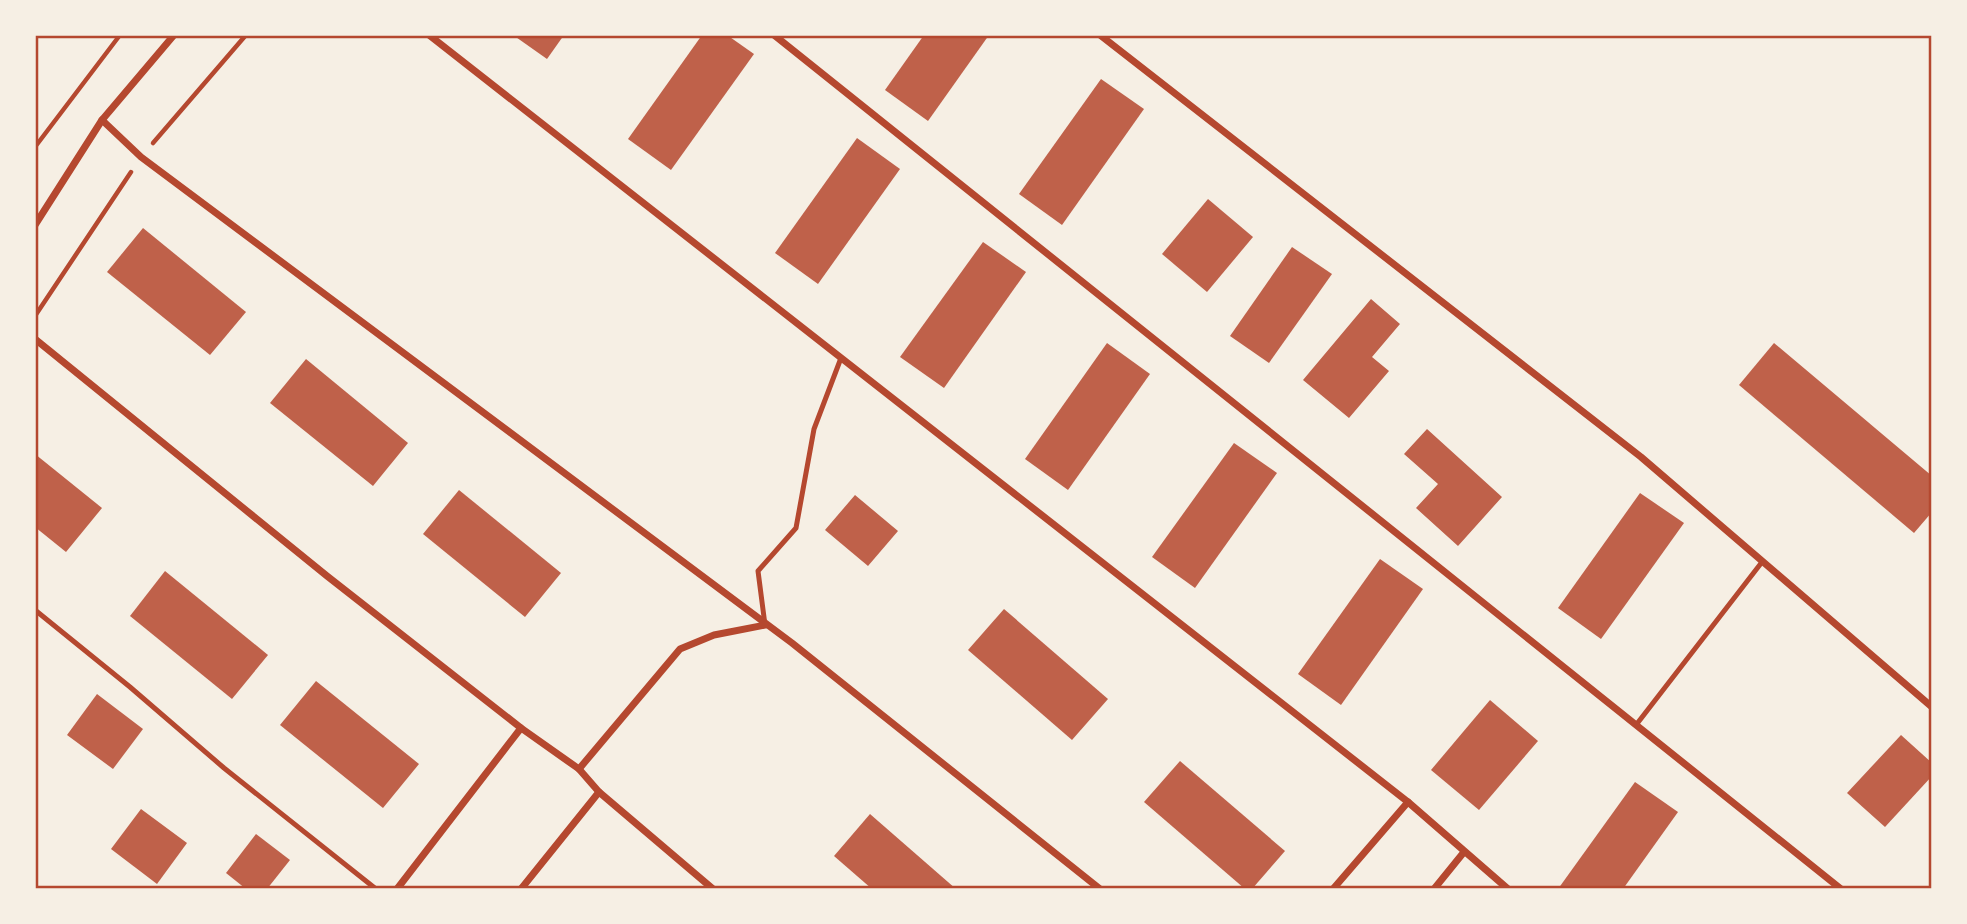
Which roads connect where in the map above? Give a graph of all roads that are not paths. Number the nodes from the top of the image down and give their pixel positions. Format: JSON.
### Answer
{"nodes":[{"id":1,"x":174,"y":35,"type":"edge"},
{"id":2,"x":429,"y":35,"type":"edge"},
{"id":3,"x":774,"y":35,"type":"edge"},
{"id":4,"x":1100,"y":35,"type":"edge"},
{"id":5,"x":102,"y":120,"type":"junction"},
{"id":6,"x":35,"y":225,"type":"edge"},
{"id":7,"x":35,"y":339,"type":"edge"},
{"id":8,"x":841,"y":358,"type":"junction"},
{"id":9,"x":1762,"y":562,"type":"junction"},
{"id":10,"x":35,"y":610,"type":"edge"},
{"id":11,"x":765,"y":625,"type":"junction"},
{"id":12,"x":1932,"y":707,"type":"edge"},
{"id":13,"x":1636,"y":725,"type":"junction"},
{"id":14,"x":521,"y":728,"type":"junction"},
{"id":15,"x":579,"y":769,"type":"junction"},
{"id":16,"x":599,"y":792,"type":"junction"},
{"id":17,"x":1408,"y":802,"type":"junction"},
{"id":18,"x":1465,"y":852,"type":"junction"},
{"id":19,"x":376,"y":889,"type":"edge"},
{"id":20,"x":397,"y":889,"type":"edge"},
{"id":21,"x":521,"y":889,"type":"edge"},
{"id":22,"x":713,"y":889,"type":"edge"},
{"id":23,"x":1100,"y":889,"type":"edge"},
{"id":24,"x":1333,"y":889,"type":"edge"},
{"id":25,"x":1434,"y":889,"type":"edge"},
{"id":26,"x":1508,"y":889,"type":"edge"},
{"id":27,"x":1841,"y":889,"type":"edge"}],
"edges":[{"from":1,"to":5,"type":"street"},
{"from":2,"to":8,"type":"street"},
{"from":3,"to":13,"type":"street"},
{"from":4,"to":9,"type":"street"},
{"from":5,"to":6,"type":"street"},
{"from":5,"to":11,"type":"street"},
{"from":7,"to":14,"type":"street"},
{"from":8,"to":11,"type":"lane"},
{"from":8,"to":17,"type":"street"},
{"from":9,"to":12,"type":"street"},
{"from":9,"to":13,"type":"lane"},
{"from":10,"to":19,"type":"lane"},
{"from":11,"to":15,"type":"street"},
{"from":11,"to":23,"type":"street"},
{"from":13,"to":27,"type":"street"},
{"from":14,"to":15,"type":"street"},
{"from":14,"to":20,"type":"street"},
{"from":15,"to":16,"type":"street"},
{"from":16,"to":21,"type":"street"},
{"from":16,"to":22,"type":"street"},
{"from":17,"to":18,"type":"street"},
{"from":17,"to":24,"type":"street"},
{"from":18,"to":25,"type":"street"},
{"from":18,"to":26,"type":"street"}]}
